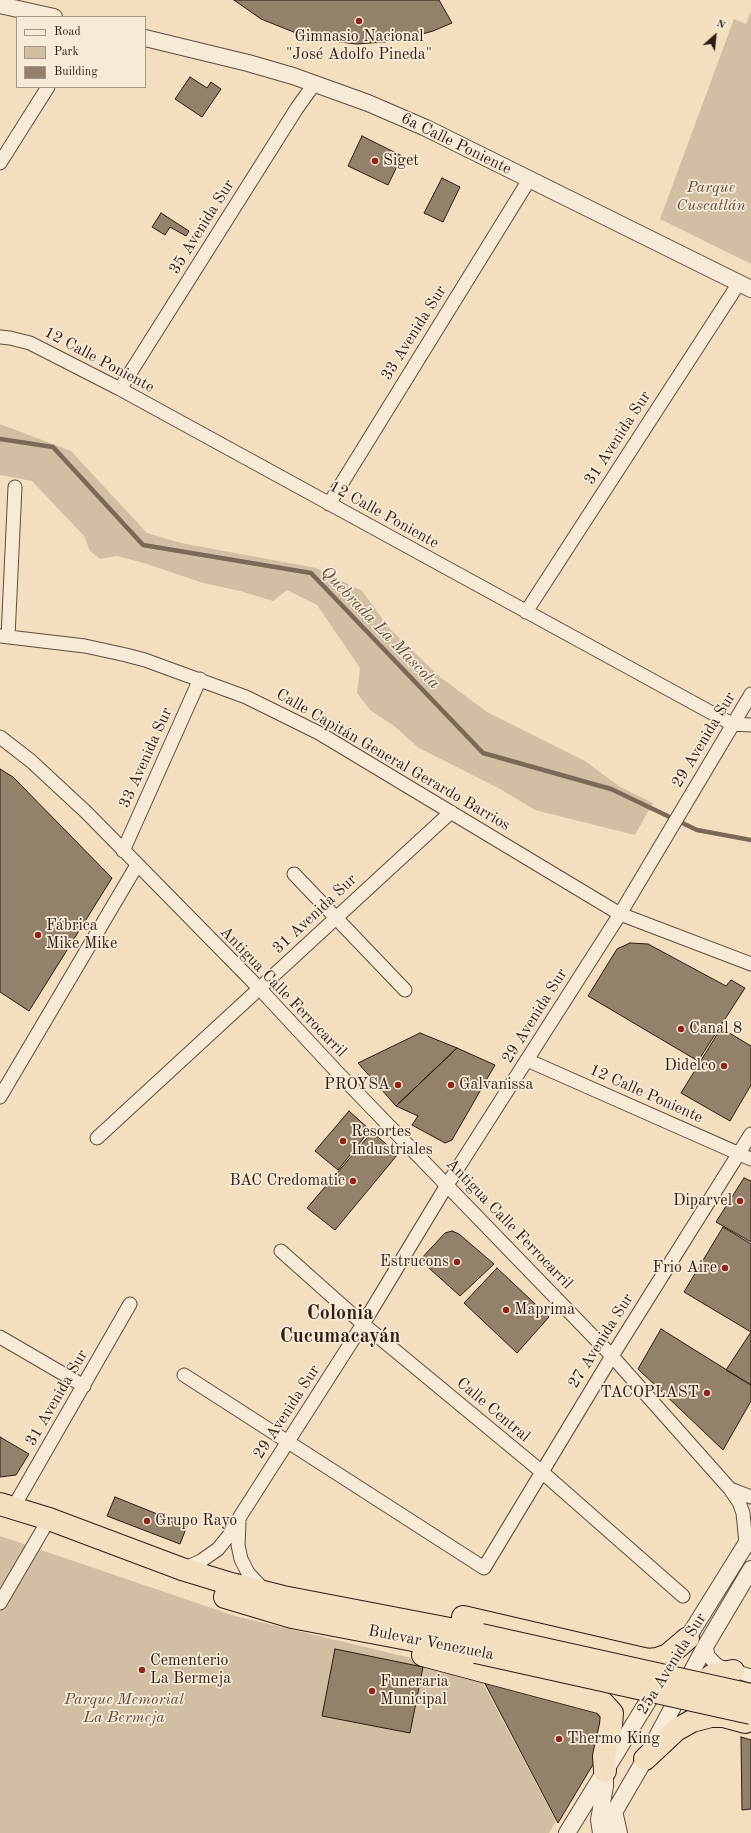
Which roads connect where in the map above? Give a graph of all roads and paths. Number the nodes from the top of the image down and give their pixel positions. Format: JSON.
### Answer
{"nodes":[{"id":1,"x":0,"y":5,"type":"edge"},
{"id":2,"x":50,"y":16,"type":"edge"},
{"id":3,"x":146,"y":38,"type":"edge"},
{"id":4,"x":315,"y":83,"type":"junction"},
{"id":5,"x":47,"y":88,"type":"edge"},
{"id":6,"x":0,"y":163,"type":"edge"},
{"id":7,"x":529,"y":180,"type":"junction"},
{"id":8,"x":745,"y":286,"type":"edge"},
{"id":9,"x":0,"y":337,"type":"edge"},
{"id":10,"x":120,"y":389,"type":"junction"},
{"id":11,"x":15,"y":487,"type":"dead end"},
{"id":12,"x":329,"y":504,"type":"junction"},
{"id":13,"x":526,"y":612,"type":"junction"},
{"id":14,"x":4,"y":637,"type":"edge"},
{"id":15,"x":200,"y":680,"type":"junction"},
{"id":16,"x":751,"y":694,"type":"edge"},
{"id":17,"x":732,"y":724,"type":"junction"},
{"id":18,"x":751,"y":725,"type":"edge"},
{"id":19,"x":0,"y":737,"type":"edge"},
{"id":20,"x":451,"y":812,"type":"junction"},
{"id":21,"x":122,"y":851,"type":"junction"},
{"id":22,"x":137,"y":865,"type":"junction"},
{"id":23,"x":294,"y":874,"type":"dead end"},
{"id":24,"x":620,"y":914,"type":"junction"},
{"id":25,"x":336,"y":918,"type":"junction"},
{"id":26,"x":751,"y":964,"type":"edge"},
{"id":27,"x":259,"y":988,"type":"junction"},
{"id":28,"x":405,"y":990,"type":"dead end"},
{"id":29,"x":527,"y":1060,"type":"junction"},
{"id":30,"x":0,"y":1097,"type":"edge"},
{"id":31,"x":751,"y":1134,"type":"edge"},
{"id":32,"x":97,"y":1138,"type":"dead end"},
{"id":33,"x":739,"y":1154,"type":"junction"},
{"id":34,"x":751,"y":1159,"type":"edge"},
{"id":35,"x":447,"y":1186,"type":"junction"},
{"id":36,"x":281,"y":1251,"type":"dead end"},
{"id":37,"x":130,"y":1304,"type":"dead end"},
{"id":38,"x":363,"y":1324,"type":"junction"},
{"id":39,"x":0,"y":1337,"type":"edge"},
{"id":40,"x":612,"y":1356,"type":"junction"},
{"id":41,"x":184,"y":1375,"type":"dead end"},
{"id":42,"x":84,"y":1386,"type":"junction"},
{"id":43,"x":288,"y":1441,"type":"junction"},
{"id":44,"x":542,"y":1472,"type":"junction"},
{"id":45,"x":730,"y":1489,"type":"junction"},
{"id":46,"x":751,"y":1497,"type":"edge"},
{"id":47,"x":7,"y":1506,"type":"edge"},
{"id":48,"x":241,"y":1515,"type":"junction"},
{"id":49,"x":48,"y":1518,"type":"junction"},
{"id":50,"x":749,"y":1539,"type":"edge"},
{"id":51,"x":121,"y":1546,"type":"junction"},
{"id":52,"x":182,"y":1569,"type":"junction"},
{"id":53,"x":751,"y":1569,"type":"edge"},
{"id":54,"x":270,"y":1594,"type":"junction"},
{"id":55,"x":683,"y":1596,"type":"dead end"},
{"id":56,"x":0,"y":1603,"type":"edge"},
{"id":57,"x":323,"y":1613,"type":"junction"},
{"id":58,"x":697,"y":1641,"type":"junction"},
{"id":59,"x":478,"y":1643,"type":"junction"},
{"id":60,"x":589,"y":1647,"type":"junction"},
{"id":61,"x":742,"y":1674,"type":"edge"},
{"id":62,"x":571,"y":1694,"type":"junction"},
{"id":63,"x":751,"y":1695,"type":"edge"},
{"id":64,"x":751,"y":1713,"type":"edge"},
{"id":65,"x":722,"y":1716,"type":"junction"},
{"id":66,"x":751,"y":1723,"type":"edge"},
{"id":67,"x":645,"y":1759,"type":"junction"},
{"id":68,"x":605,"y":1771,"type":"junction"},
{"id":69,"x":614,"y":1811,"type":"junction"},
{"id":70,"x":567,"y":1833,"type":"edge"},
{"id":71,"x":602,"y":1833,"type":"edge"},
{"id":72,"x":619,"y":1833,"type":"edge"}],
"edges":[{"from":1,"to":2,"type":"street"},
{"from":3,"to":4,"type":"street","name":"6a Calle Poniente"},
{"from":4,"to":7,"type":"street","name":"6a Calle Poniente"},
{"from":4,"to":10,"type":"street","name":"35 Avenida Sur"},
{"from":5,"to":6,"type":"street"},
{"from":7,"to":8,"type":"street","name":"6a Calle Poniente"},
{"from":7,"to":12,"type":"street","name":"33 Avenida Sur"},
{"from":8,"to":13,"type":"street","name":"31 Avenida Sur"},
{"from":9,"to":10,"type":"street","name":"12 Calle Poniente"},
{"from":10,"to":12,"type":"street","name":"12 Calle Poniente"},
{"from":11,"to":14,"type":"street"},
{"from":12,"to":13,"type":"street","name":"12 Calle Poniente"},
{"from":13,"to":17,"type":"street","name":"12 Calle Poniente"},
{"from":14,"to":15,"type":"street","name":"Calle Capitán General Gerardo Barrios"},
{"from":15,"to":20,"type":"street","name":"Calle Capitán General Gerardo Barrios"},
{"from":15,"to":21,"type":"street","name":"33 Avenida Sur"},
{"from":16,"to":17,"type":"street","name":"29 Avenida Sur"},
{"from":17,"to":18,"type":"street","name":"12 Calle Poniente"},
{"from":17,"to":24,"type":"street","name":"29 Avenida Sur"},
{"from":19,"to":21,"type":"street","name":"Antigua Calle Ferrocarril"},
{"from":20,"to":24,"type":"street","name":"Calle Capitán General Gerardo Barrios"},
{"from":20,"to":25,"type":"street","name":"31 Avenida Sur"},
{"from":21,"to":22,"type":"street","name":"Antigua Calle Ferrocarril"},
{"from":22,"to":27,"type":"street","name":"Antigua Calle Ferrocarril"},
{"from":22,"to":30,"type":"street"},
{"from":23,"to":25,"type":"street"},
{"from":24,"to":26,"type":"street","name":"Calle Capitán General Gerardo Barrios"},
{"from":24,"to":29,"type":"street","name":"29 Avenida Sur"},
{"from":25,"to":27,"type":"street","name":"31 Avenida Sur"},
{"from":25,"to":28,"type":"street"},
{"from":27,"to":32,"type":"street","name":"31 Avenida Sur"},
{"from":27,"to":35,"type":"street","name":"Antigua Calle Ferrocarril"},
{"from":29,"to":33,"type":"street","name":"12 Calle Poniente"},
{"from":29,"to":35,"type":"street","name":"29 Avenida Sur"},
{"from":31,"to":33,"type":"street","name":"27 Avenida Sur"},
{"from":33,"to":34,"type":"street","name":"12 Calle Poniente"},
{"from":33,"to":40,"type":"street","name":"27 Avenida Sur"},
{"from":35,"to":38,"type":"street","name":"29 Avenida Sur"},
{"from":35,"to":40,"type":"street","name":"Antigua Calle Ferrocarril"},
{"from":36,"to":38,"type":"street","name":"Calle Central"},
{"from":37,"to":42,"type":"street","name":"31 Avenida Sur"},
{"from":38,"to":43,"type":"street","name":"29 Avenida Sur"},
{"from":38,"to":44,"type":"street","name":"Calle Central"},
{"from":39,"to":42,"type":"street"},
{"from":40,"to":44,"type":"street","name":"27 Avenida Sur"},
{"from":40,"to":45,"type":"street","name":"Antigua Calle Ferrocarril"},
{"from":41,"to":43,"type":"street"},
{"from":42,"to":47,"type":"street","name":"31 Avenida Sur"},
{"from":43,"to":44,"type":"street","name":"27 Avenida Sur"},
{"from":43,"to":48,"type":"street","name":"29 Avenida Sur"},
{"from":44,"to":55,"type":"street","name":"Calle Central"},
{"from":45,"to":46,"type":"street","name":"Antigua Calle Ferrocarril"},
{"from":45,"to":50,"type":"street","name":"Antigua Calle Ferrocarril"},
{"from":47,"to":49,"type":"highway","name":"Bulevar Venezuela"},
{"from":48,"to":52,"type":"street","name":"29 Avenida Sur"},
{"from":48,"to":54,"type":"street","name":"29 Avenida Sur"},
{"from":49,"to":51,"type":"highway","name":"Bulevar Venezuela"},
{"from":49,"to":56,"type":"street"},
{"from":50,"to":58,"type":"street","name":"25a Avenida Sur"},
{"from":51,"to":52,"type":"highway","name":"Bulevar Venezuela"},
{"from":51,"to":57,"type":"highway","name":"Bulevar Venezuela"},
{"from":52,"to":54,"type":"highway","name":"Bulevar Venezuela"},
{"from":53,"to":58,"type":"street","name":"25a Avenida Sur"},
{"from":54,"to":57,"type":"highway","name":"Bulevar Venezuela"},
{"from":57,"to":59,"type":"highway","name":"Bulevar Venezuela"},
{"from":57,"to":60,"type":"highway"},
{"from":57,"to":62,"type":"highway"},
{"from":58,"to":60,"type":"highway"},
{"from":58,"to":61,"type":"street"},
{"from":58,"to":67,"type":"street","name":"25a Avenida Sur"},
{"from":58,"to":68,"type":"street","name":"25a Avenida Sur"},
{"from":59,"to":63,"type":"highway","name":"Bulevar Venezuela","bridge":true},
{"from":59,"to":64,"type":"highway","name":"Bulevar Venezuela","bridge":true},
{"from":60,"to":62,"type":"highway"},
{"from":61,"to":65,"type":"highway"},
{"from":62,"to":68,"type":"highway"},
{"from":65,"to":66,"type":"highway"},
{"from":65,"to":67,"type":"highway"},
{"from":67,"to":69,"type":"street","name":"25a Avenida Sur"},
{"from":68,"to":70,"type":"street","name":"25a Avenida Sur"},
{"from":68,"to":71,"type":"street"},
{"from":69,"to":71,"type":"street","name":"25a Avenida Sur"},
{"from":69,"to":72,"type":"street"}]}
